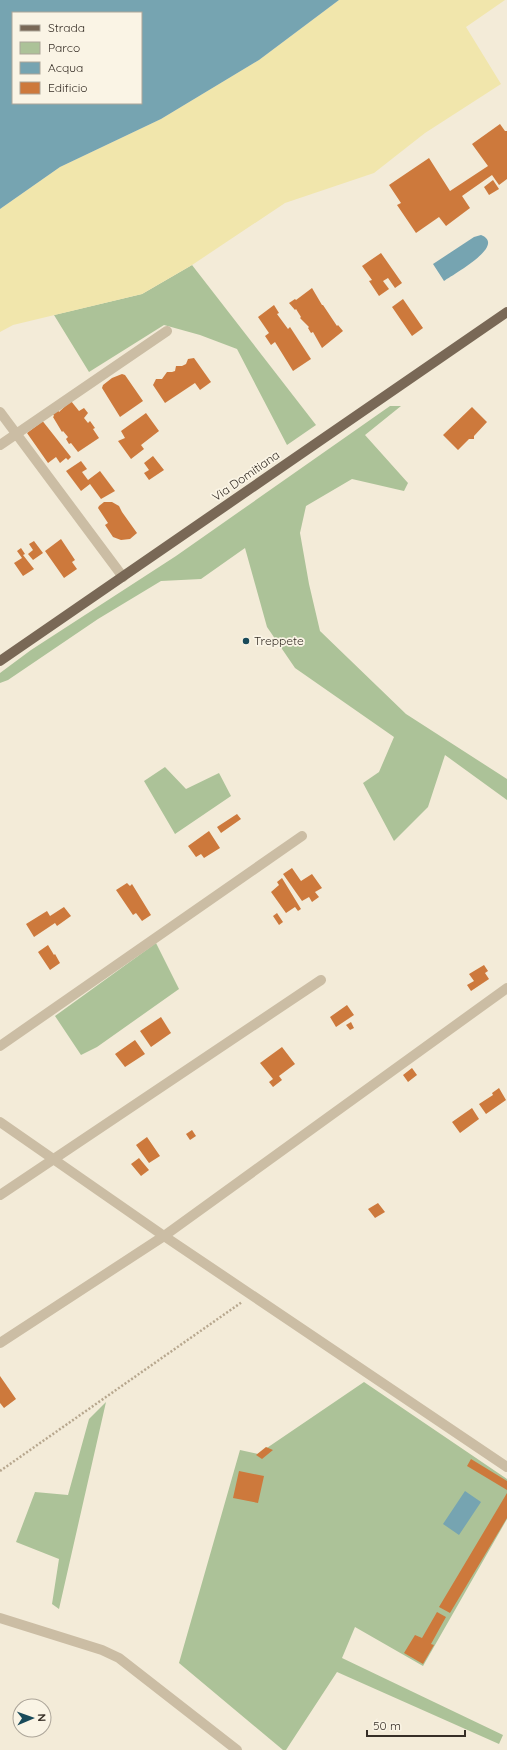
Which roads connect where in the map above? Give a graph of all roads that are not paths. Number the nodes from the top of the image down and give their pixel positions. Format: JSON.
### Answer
{"nodes":[{"id":1,"x":507,"y":312,"type":"edge"},
{"id":2,"x":167,"y":331,"type":"dead end"},
{"id":3,"x":0,"y":412,"type":"edge"},
{"id":4,"x":17,"y":434,"type":"junction"},
{"id":5,"x":0,"y":445,"type":"edge"},
{"id":6,"x":123,"y":577,"type":"junction"},
{"id":7,"x":0,"y":661,"type":"edge"},
{"id":8,"x":302,"y":836,"type":"dead end"},
{"id":9,"x":320,"y":980,"type":"dead end"},
{"id":10,"x":507,"y":988,"type":"edge"},
{"id":11,"x":0,"y":1046,"type":"edge"},
{"id":12,"x":0,"y":1122,"type":"edge"},
{"id":13,"x":54,"y":1159,"type":"junction"},
{"id":14,"x":0,"y":1195,"type":"edge"},
{"id":15,"x":164,"y":1236,"type":"junction"},
{"id":16,"x":0,"y":1343,"type":"edge"},
{"id":17,"x":507,"y":1467,"type":"edge"},
{"id":18,"x":0,"y":1618,"type":"edge"},
{"id":19,"x":237,"y":1750,"type":"edge"}],
"edges":[{"from":1,"to":6,"type":"main road","name":"Via Domitiana"},
{"from":2,"to":4,"type":"street"},
{"from":3,"to":4,"type":"street"},
{"from":4,"to":5,"type":"street"},
{"from":4,"to":6,"type":"street"},
{"from":6,"to":7,"type":"main road","name":"Via Domitiana"},
{"from":8,"to":11,"type":"street"},
{"from":9,"to":13,"type":"street"},
{"from":10,"to":15,"type":"street"},
{"from":12,"to":13,"type":"street"},
{"from":13,"to":14,"type":"street"},
{"from":13,"to":15,"type":"street"},
{"from":15,"to":16,"type":"street"},
{"from":15,"to":17,"type":"street"},
{"from":18,"to":19,"type":"street"}]}
